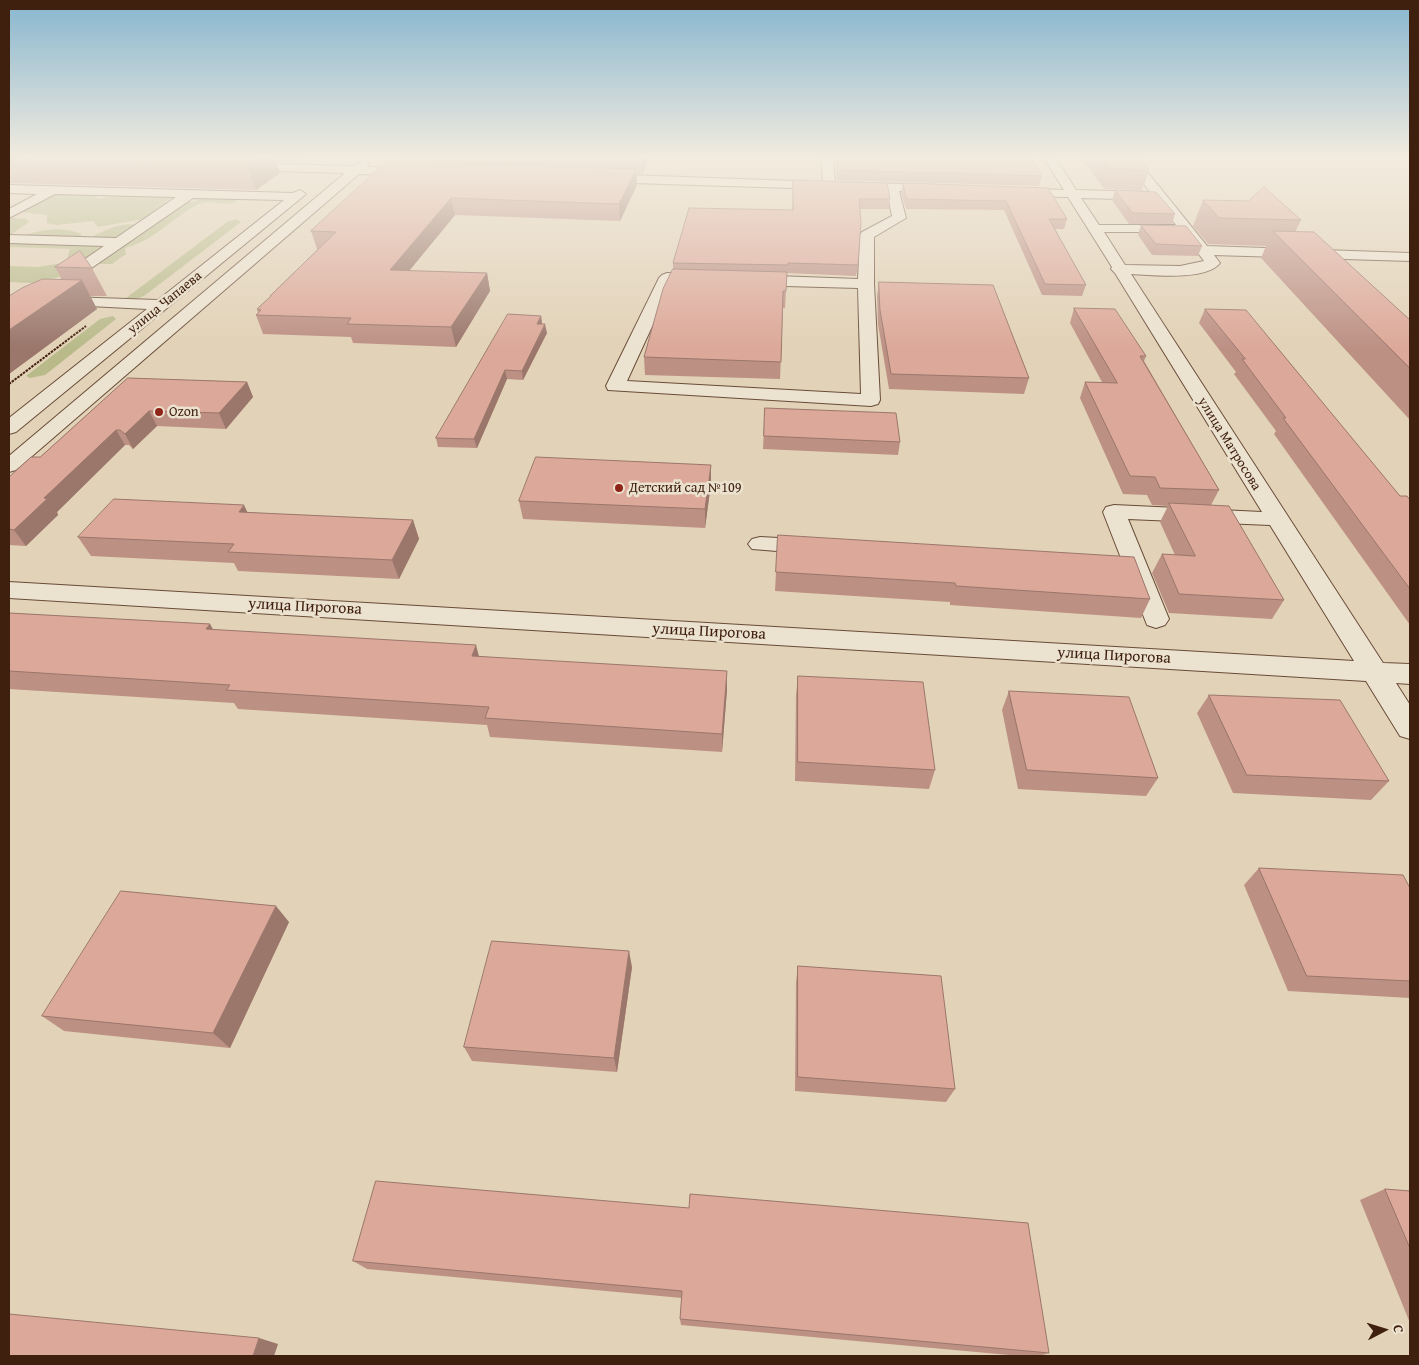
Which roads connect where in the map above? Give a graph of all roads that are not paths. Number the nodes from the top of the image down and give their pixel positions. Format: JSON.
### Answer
{"nodes":[{"id":1,"x":148,"y":222,"type":"edge"},
{"id":2,"x":265,"y":222,"type":"edge"},
{"id":3,"x":295,"y":222,"type":"edge"},
{"id":4,"x":892,"y":222,"type":"edge"},
{"id":5,"x":1089,"y":222,"type":"edge"},
{"id":6,"x":1180,"y":222,"type":"edge"},
{"id":7,"x":1102,"y":228,"type":"dead end"},
{"id":8,"x":1187,"y":230,"type":"junction"},
{"id":9,"x":9,"y":239,"type":"edge"},
{"id":10,"x":117,"y":242,"type":"junction"},
{"id":11,"x":1203,"y":250,"type":"junction"},
{"id":12,"x":1410,"y":257,"type":"edge"},
{"id":13,"x":1118,"y":269,"type":"junction"},
{"id":14,"x":866,"y":284,"type":"junction"},
{"id":15,"x":57,"y":301,"type":"junction"},
{"id":16,"x":162,"y":305,"type":"junction"},
{"id":17,"x":40,"y":308,"type":"edge"},
{"id":18,"x":9,"y":428,"type":"edge"},
{"id":19,"x":9,"y":466,"type":"edge"},
{"id":20,"x":1277,"y":519,"type":"junction"},
{"id":21,"x":760,"y":544,"type":"dead end"},
{"id":22,"x":840,"y":549,"type":"edge"},
{"id":23,"x":9,"y":590,"type":"edge"},
{"id":24,"x":1156,"y":619,"type":"dead end"},
{"id":25,"x":1375,"y":672,"type":"junction"},
{"id":26,"x":1410,"y":674,"type":"edge"},
{"id":27,"x":1410,"y":728,"type":"edge"}],
"edges":[{"from":1,"to":10,"type":"street"},
{"from":2,"to":16,"type":"street","name":"улица Чапаева"},
{"from":3,"to":19,"type":"street"},
{"from":4,"to":14,"type":"street"},
{"from":5,"to":13,"type":"street","name":"улица Матросова"},
{"from":6,"to":8,"type":"street"},
{"from":7,"to":8,"type":"street"},
{"from":8,"to":11,"type":"street"},
{"from":9,"to":10,"type":"street"},
{"from":10,"to":15,"type":"street"},
{"from":11,"to":12,"type":"street"},
{"from":11,"to":13,"type":"street"},
{"from":13,"to":20,"type":"street","name":"улица Матросова"},
{"from":14,"to":14,"type":"street"},
{"from":15,"to":16,"type":"street"},
{"from":15,"to":17,"type":"street"},
{"from":16,"to":18,"type":"street","name":"улица Чапаева"},
{"from":20,"to":24,"type":"street"},
{"from":20,"to":25,"type":"street","name":"улица Матросова"},
{"from":21,"to":22,"type":"street"},
{"from":23,"to":25,"type":"street","name":"улица Пирогова"},
{"from":25,"to":26,"type":"street","name":"улица Пирогова"},
{"from":25,"to":27,"type":"street","name":"улица Матросова"}]}
